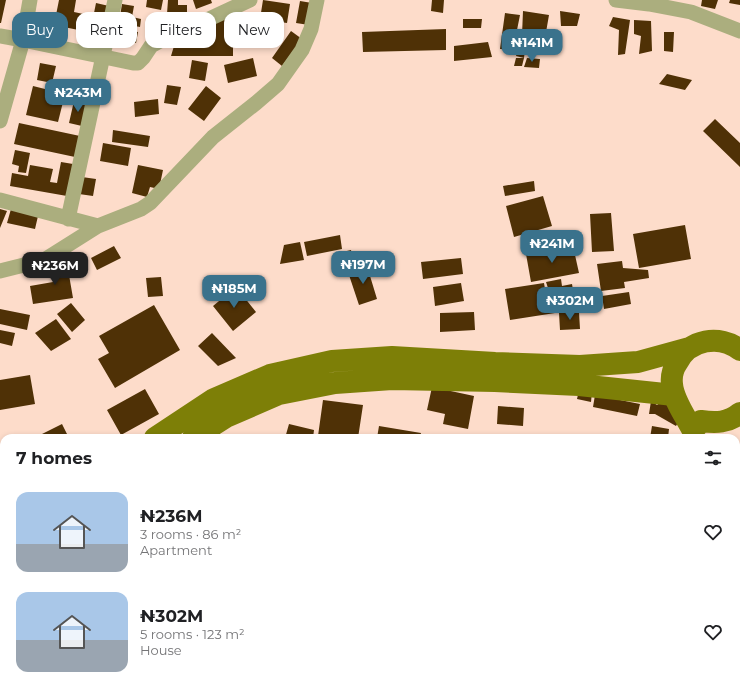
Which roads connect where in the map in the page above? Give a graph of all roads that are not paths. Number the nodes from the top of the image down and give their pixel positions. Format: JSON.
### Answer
{"nodes":[{"id":1,"x":30,"y":0,"type":"edge"},
{"id":2,"x":116,"y":0,"type":"edge"},
{"id":3,"x":250,"y":0,"type":"edge"},
{"id":4,"x":317,"y":0,"type":"edge"},
{"id":5,"x":616,"y":0,"type":"edge"},
{"id":6,"x":28,"y":12,"type":"edge"},
{"id":7,"x":740,"y":31,"type":"edge"},
{"id":8,"x":0,"y":36,"type":"edge"},
{"id":9,"x":12,"y":38,"type":"edge"},
{"id":10,"x":20,"y":48,"type":"edge"},
{"id":11,"x":60,"y":48,"type":"edge"},
{"id":12,"x":103,"y":57,"type":"junction"},
{"id":13,"x":2,"y":106,"type":"edge"},
{"id":14,"x":0,"y":121,"type":"edge"},
{"id":15,"x":0,"y":200,"type":"edge"},
{"id":16,"x":68,"y":219,"type":"junction"},
{"id":17,"x":98,"y":226,"type":"junction"},
{"id":18,"x":0,"y":270,"type":"edge"},
{"id":19,"x":738,"y":347,"type":"edge"},
{"id":20,"x":689,"y":348,"type":"junction"},
{"id":21,"x":674,"y":395,"type":"junction"},
{"id":22,"x":740,"y":413,"type":"edge"},
{"id":23,"x":161,"y":434,"type":"edge"},
{"id":24,"x":199,"y":434,"type":"edge"},
{"id":25,"x":694,"y":434,"type":"edge"},
{"id":26,"x":694,"y":434,"type":"edge"}],
"edges":[{"from":1,"to":6,"type":"street"},
{"from":2,"to":12,"type":"street"},
{"from":3,"to":12,"type":"street"},
{"from":4,"to":17,"type":"street"},
{"from":5,"to":7,"type":"street"},
{"from":8,"to":9,"type":"street"},
{"from":10,"to":13,"type":"street"},
{"from":11,"to":12,"type":"street"},
{"from":12,"to":16,"type":"street"},
{"from":13,"to":14,"type":"street"},
{"from":15,"to":16,"type":"street"},
{"from":16,"to":17,"type":"street"},
{"from":17,"to":18,"type":"street"},
{"from":19,"to":20,"type":"main road"},
{"from":20,"to":21,"type":"main road"},
{"from":20,"to":23,"type":"main road"},
{"from":21,"to":24,"type":"main road"},
{"from":21,"to":25,"type":"main road"},
{"from":22,"to":26,"type":"main road"}]}
